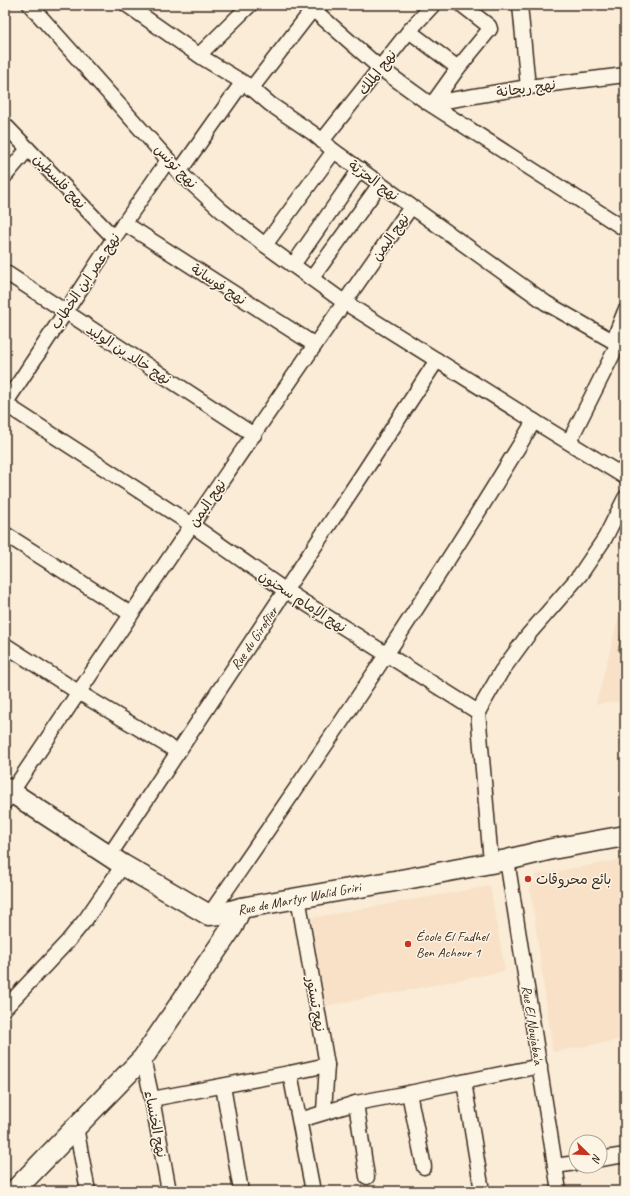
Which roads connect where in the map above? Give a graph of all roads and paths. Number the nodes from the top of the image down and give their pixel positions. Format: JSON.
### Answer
{"nodes":[{"id":1,"x":30,"y":5,"type":"edge"},
{"id":2,"x":127,"y":5,"type":"edge"},
{"id":3,"x":433,"y":5,"type":"edge"},
{"id":4,"x":462,"y":5,"type":"edge"},
{"id":5,"x":520,"y":5,"type":"edge"},
{"id":6,"x":311,"y":7,"type":"edge"},
{"id":7,"x":241,"y":8,"type":"edge"},
{"id":8,"x":409,"y":31,"type":"junction"},
{"id":9,"x":199,"y":55,"type":"junction"},
{"id":10,"x":380,"y":68,"type":"junction"},
{"id":11,"x":458,"y":68,"type":"junction"},
{"id":12,"x":625,"y":75,"type":"edge"},
{"id":13,"x":247,"y":86,"type":"junction"},
{"id":14,"x":528,"y":87,"type":"junction"},
{"id":15,"x":430,"y":102,"type":"junction"},
{"id":16,"x":5,"y":126,"type":"edge"},
{"id":17,"x":322,"y":141,"type":"junction"},
{"id":18,"x":28,"y":148,"type":"junction"},
{"id":19,"x":334,"y":151,"type":"junction"},
{"id":20,"x":168,"y":160,"type":"junction"},
{"id":21,"x":360,"y":169,"type":"junction"},
{"id":22,"x":178,"y":172,"type":"junction"},
{"id":23,"x":5,"y":176,"type":"edge"},
{"id":24,"x":380,"y":184,"type":"junction"},
{"id":25,"x":412,"y":207,"type":"junction"},
{"id":26,"x":124,"y":223,"type":"junction"},
{"id":27,"x":625,"y":229,"type":"edge"},
{"id":28,"x":114,"y":238,"type":"junction"},
{"id":29,"x":265,"y":245,"type":"junction"},
{"id":30,"x":293,"y":265,"type":"junction"},
{"id":31,"x":5,"y":272,"type":"edge"},
{"id":32,"x":312,"y":278,"type":"junction"},
{"id":33,"x":344,"y":302,"type":"junction"},
{"id":34,"x":625,"y":311,"type":"edge"},
{"id":35,"x":64,"y":312,"type":"junction"},
{"id":36,"x":315,"y":345,"type":"junction"},
{"id":37,"x":618,"y":345,"type":"edge"},
{"id":38,"x":437,"y":360,"type":"junction"},
{"id":39,"x":5,"y":404,"type":"edge"},
{"id":40,"x":534,"y":421,"type":"junction"},
{"id":41,"x":254,"y":435,"type":"junction"},
{"id":42,"x":569,"y":442,"type":"junction"},
{"id":43,"x":625,"y":477,"type":"edge"},
{"id":44,"x":625,"y":498,"type":"edge"},
{"id":45,"x":192,"y":525,"type":"junction"},
{"id":46,"x":5,"y":534,"type":"edge"},
{"id":47,"x":286,"y":591,"type":"junction"},
{"id":48,"x":131,"y":614,"type":"junction"},
{"id":49,"x":5,"y":645,"type":"edge"},
{"id":50,"x":386,"y":654,"type":"junction"},
{"id":51,"x":78,"y":692,"type":"junction"},
{"id":52,"x":478,"y":712,"type":"junction"},
{"id":53,"x":178,"y":752,"type":"junction"},
{"id":54,"x":7,"y":794,"type":"edge"},
{"id":55,"x":625,"y":836,"type":"edge"},
{"id":56,"x":116,"y":860,"type":"junction"},
{"id":57,"x":499,"y":861,"type":"junction"},
{"id":58,"x":298,"y":897,"type":"junction"},
{"id":59,"x":241,"y":908,"type":"junction"},
{"id":60,"x":209,"y":915,"type":"junction"},
{"id":61,"x":5,"y":1008,"type":"edge"},
{"id":62,"x":143,"y":1058,"type":"junction"},
{"id":63,"x":327,"y":1065,"type":"junction"},
{"id":64,"x":540,"y":1066,"type":"junction"},
{"id":65,"x":290,"y":1073,"type":"junction"},
{"id":66,"x":464,"y":1082,"type":"junction"},
{"id":67,"x":223,"y":1086,"type":"junction"},
{"id":68,"x":409,"y":1093,"type":"junction"},
{"id":69,"x":152,"y":1099,"type":"junction"},
{"id":70,"x":356,"y":1103,"type":"junction"},
{"id":71,"x":324,"y":1111,"type":"junction"},
{"id":72,"x":300,"y":1120,"type":"junction"},
{"id":73,"x":76,"y":1127,"type":"junction"},
{"id":74,"x":625,"y":1155,"type":"edge"},
{"id":75,"x":608,"y":1158,"type":"edge"},
{"id":76,"x":568,"y":1164,"type":"edge"},
{"id":77,"x":424,"y":1166,"type":"dead end"},
{"id":78,"x":555,"y":1166,"type":"junction"},
{"id":79,"x":367,"y":1177,"type":"dead end"},
{"id":80,"x":14,"y":1191,"type":"edge"},
{"id":81,"x":88,"y":1191,"type":"edge"},
{"id":82,"x":169,"y":1191,"type":"edge"},
{"id":83,"x":241,"y":1191,"type":"edge"},
{"id":84,"x":313,"y":1191,"type":"edge"},
{"id":85,"x":482,"y":1191,"type":"edge"},
{"id":86,"x":559,"y":1191,"type":"edge"}],
"edges":[{"from":1,"to":20,"type":"street","name":"نهج تونس"},
{"from":2,"to":9,"type":"street","name":"نهج الحرّيّة"},
{"from":3,"to":8,"type":"street","name":"نهج الملك"},
{"from":4,"to":11,"type":"street"},
{"from":5,"to":14,"type":"street"},
{"from":6,"to":10,"type":"street"},
{"from":6,"to":13,"type":"street"},
{"from":7,"to":9,"type":"street"},
{"from":8,"to":10,"type":"street","name":"نهج الملك"},
{"from":8,"to":11,"type":"street"},
{"from":9,"to":13,"type":"street","name":"نهج الحرّيّة"},
{"from":10,"to":15,"type":"street"},
{"from":10,"to":17,"type":"street","name":"نهج الملك"},
{"from":11,"to":15,"type":"street"},
{"from":12,"to":14,"type":"street","name":"نهج ريحانة"},
{"from":13,"to":17,"type":"street","name":"نهج الحرّيّة"},
{"from":13,"to":22,"type":"street"},
{"from":14,"to":15,"type":"street","name":"نهج ريحانة"},
{"from":15,"to":27,"type":"street"},
{"from":16,"to":18,"type":"street","name":"نهج فلسطين"},
{"from":17,"to":19,"type":"street","name":"نهج الحرّيّة"},
{"from":18,"to":23,"type":"street"},
{"from":18,"to":28,"type":"street","name":"نهج فلسطين"},
{"from":19,"to":21,"type":"street","name":"نهج الحرّيّة"},
{"from":19,"to":29,"type":"street"},
{"from":20,"to":22,"type":"street","name":"نهج تونس"},
{"from":20,"to":26,"type":"street","name":"نهج عمر ابن الخطاب"},
{"from":21,"to":24,"type":"street","name":"نهج الحرّيّة"},
{"from":21,"to":30,"type":"street"},
{"from":22,"to":29,"type":"street","name":"نهج تونس"},
{"from":24,"to":25,"type":"street","name":"نهج الحرّيّة"},
{"from":24,"to":32,"type":"street"},
{"from":25,"to":33,"type":"street","name":"نهج اليمن"},
{"from":25,"to":37,"type":"street","name":"نهج الحرّيّة"},
{"from":26,"to":28,"type":"street","name":"نهج عمر ابن الخطاب"},
{"from":26,"to":36,"type":"street","name":"نهج فوسانة"},
{"from":28,"to":35,"type":"street","name":"نهج عمر ابن الخطاب"},
{"from":29,"to":30,"type":"street","name":"نهج تونس"},
{"from":30,"to":32,"type":"street","name":"نهج تونس"},
{"from":31,"to":35,"type":"street","name":"نهج خالد بن الوليد"},
{"from":32,"to":33,"type":"street","name":"نهج تونس"},
{"from":33,"to":36,"type":"street","name":"نهج اليمن"},
{"from":33,"to":38,"type":"street","name":"نهج تونس"},
{"from":34,"to":37,"type":"street"},
{"from":35,"to":39,"type":"street","name":"نهج عمر ابن الخطاب"},
{"from":35,"to":41,"type":"street","name":"نهج خالد بن الوليد"},
{"from":36,"to":41,"type":"street","name":"نهج اليمن"},
{"from":37,"to":42,"type":"street"},
{"from":38,"to":40,"type":"street","name":"نهج تونس"},
{"from":38,"to":47,"type":"street","name":"Rue du Giroflier"},
{"from":39,"to":45,"type":"street","name":"نهج الإمام سحنون"},
{"from":40,"to":42,"type":"street","name":"نهج تونس"},
{"from":40,"to":50,"type":"street"},
{"from":41,"to":45,"type":"street","name":"نهج اليمن"},
{"from":42,"to":43,"type":"street","name":"نهج تونس"},
{"from":44,"to":52,"type":"street"},
{"from":45,"to":47,"type":"street","name":"نهج الإمام سحنون"},
{"from":45,"to":48,"type":"street","name":"نهج اليمن"},
{"from":46,"to":48,"type":"street"},
{"from":47,"to":50,"type":"street","name":"نهج الإمام سحنون"},
{"from":47,"to":53,"type":"street","name":"Rue du Giroflier"},
{"from":48,"to":51,"type":"street","name":"نهج اليمن"},
{"from":49,"to":51,"type":"street"},
{"from":50,"to":52,"type":"street","name":"نهج الإمام سحنون"},
{"from":50,"to":60,"type":"street"},
{"from":51,"to":53,"type":"street"},
{"from":51,"to":54,"type":"street","name":"نهج اليمن"},
{"from":52,"to":57,"type":"street"},
{"from":53,"to":56,"type":"street","name":"Rue du Giroflier"},
{"from":54,"to":56,"type":"street"},
{"from":55,"to":57,"type":"street","name":"Rue de Martyr Walid Griri"},
{"from":56,"to":60,"type":"street"},
{"from":56,"to":61,"type":"street","name":"Rue du Giroflier"},
{"from":57,"to":58,"type":"street","name":"Rue de Martyr Walid Griri"},
{"from":57,"to":64,"type":"street","name":"Rue El Noujaba'a"},
{"from":58,"to":59,"type":"street","name":"Rue de Martyr Walid Griri"},
{"from":58,"to":63,"type":"street","name":"نهج تستور"},
{"from":59,"to":60,"type":"street","name":"Rue de Martyr Walid Griri"},
{"from":59,"to":62,"type":"street"},
{"from":62,"to":69,"type":"street","name":"نهج الخنساء"},
{"from":62,"to":73,"type":"street"},
{"from":63,"to":65,"type":"street"},
{"from":63,"to":71,"type":"street","name":"نهج تستور"},
{"from":64,"to":66,"type":"street"},
{"from":64,"to":78,"type":"street","name":"Rue El Noujaba'a"},
{"from":65,"to":67,"type":"street"},
{"from":65,"to":72,"type":"street"},
{"from":66,"to":68,"type":"street"},
{"from":66,"to":85,"type":"street"},
{"from":67,"to":69,"type":"street"},
{"from":67,"to":83,"type":"street"},
{"from":68,"to":70,"type":"street"},
{"from":68,"to":77,"type":"street"},
{"from":69,"to":82,"type":"street","name":"نهج الخنساء"},
{"from":70,"to":71,"type":"street"},
{"from":70,"to":79,"type":"street"},
{"from":71,"to":72,"type":"street"},
{"from":72,"to":84,"type":"street"},
{"from":73,"to":80,"type":"street"},
{"from":73,"to":81,"type":"street"},
{"from":74,"to":75,"type":"street"},
{"from":76,"to":78,"type":"street"},
{"from":78,"to":86,"type":"street","name":"Rue El Noujaba'a"}]}
